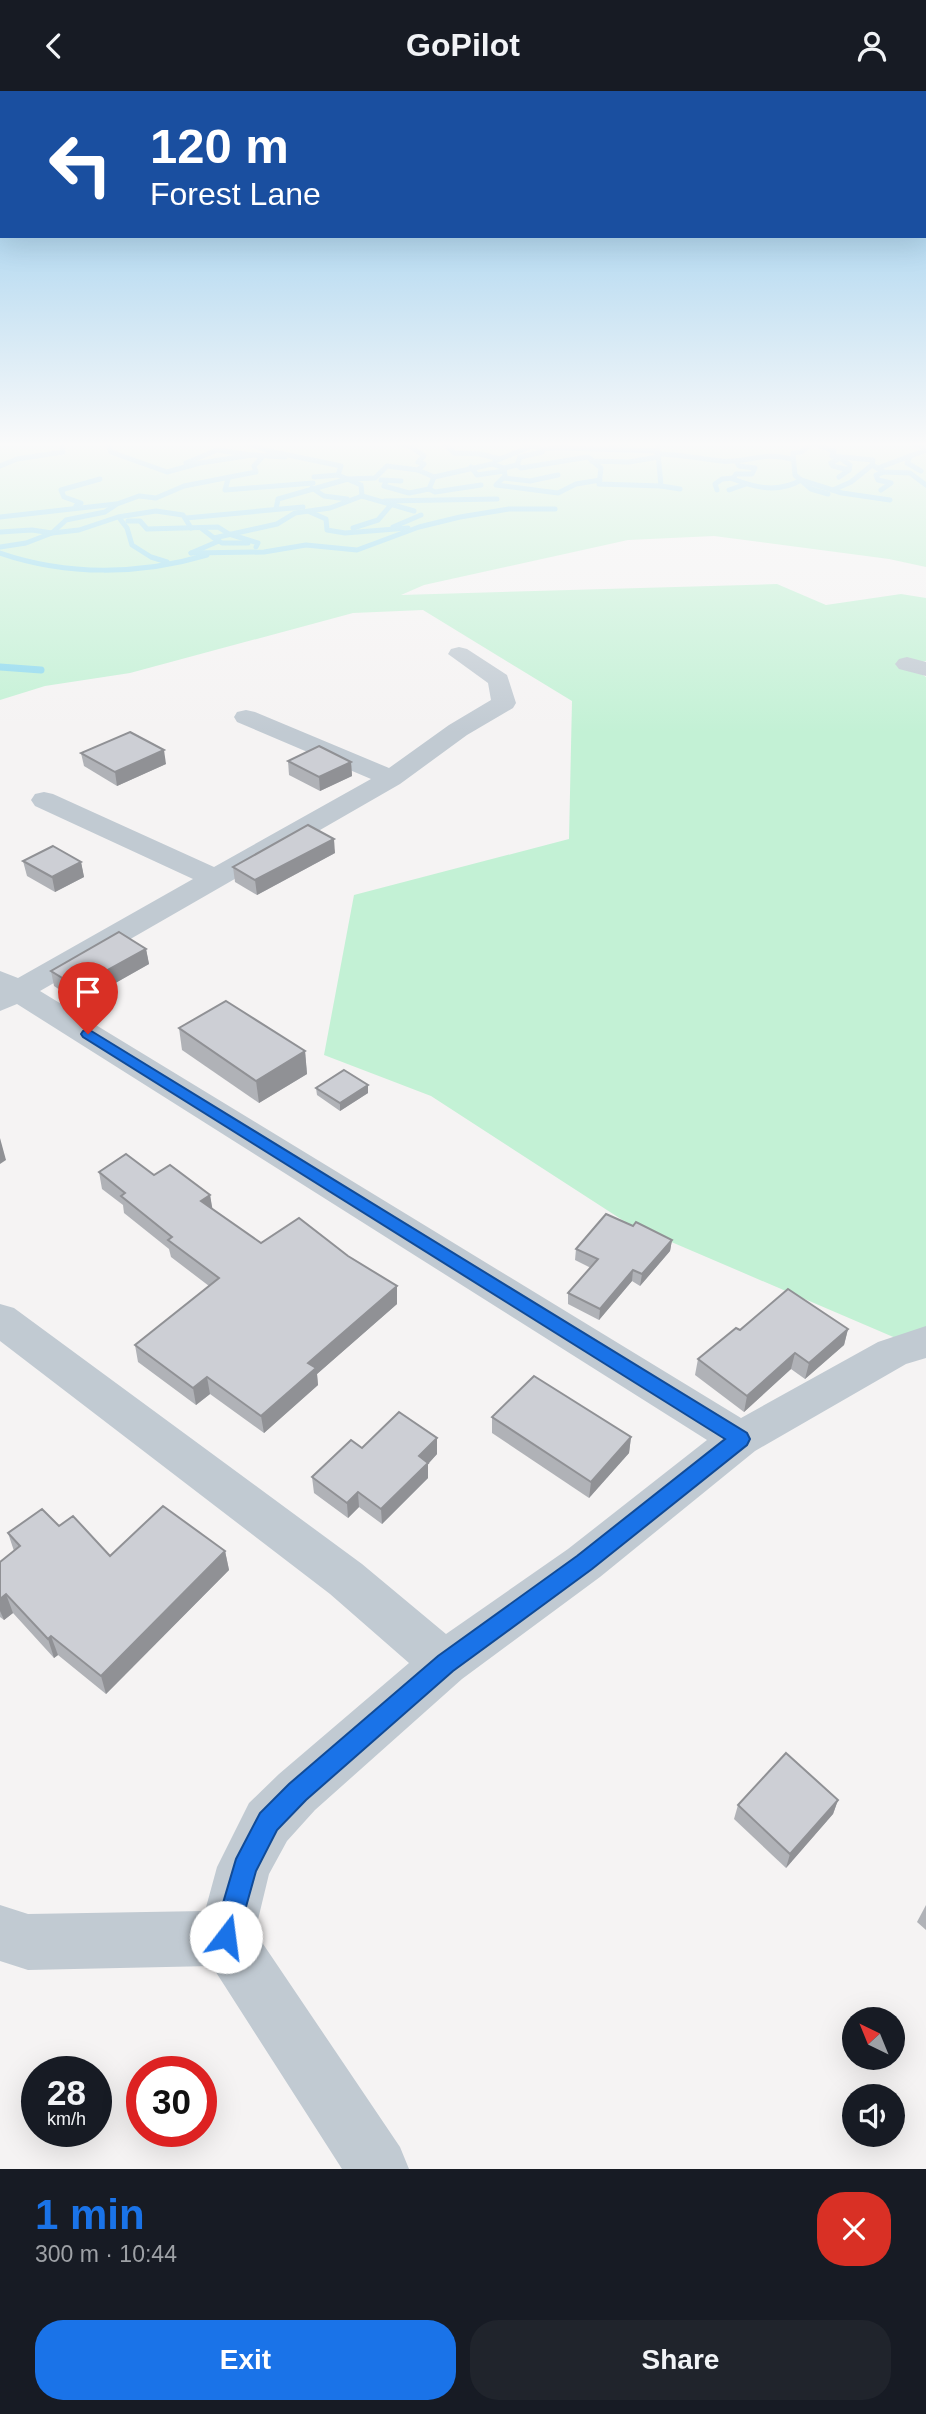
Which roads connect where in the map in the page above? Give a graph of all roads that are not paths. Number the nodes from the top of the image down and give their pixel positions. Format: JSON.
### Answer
{"nodes":[{"id":1,"x":459,"y":654,"type":"dead end"},
{"id":2,"x":246,"y":717,"type":"dead end"},
{"id":3,"x":391,"y":778,"type":"junction"},
{"id":4,"x":44,"y":800,"type":"dead end"},
{"id":5,"x":215,"y":878,"type":"junction"},
{"id":6,"x":6,"y":991,"type":"edge"},
{"id":7,"x":0,"y":1319,"type":"edge"},
{"id":8,"x":926,"y":1342,"type":"edge"},
{"id":9,"x":740,"y":1439,"type":"junction"},
{"id":10,"x":445,"y":1663,"type":"junction"},
{"id":11,"x":0,"y":1933,"type":"edge"},
{"id":12,"x":226,"y":1937,"type":"junction"},
{"id":13,"x":378,"y":2169,"type":"edge"}],
"edges":[{"from":1,"to":3,"type":"street"},
{"from":2,"to":3,"type":"street"},
{"from":3,"to":5,"type":"street"},
{"from":4,"to":5,"type":"street"},
{"from":5,"to":6,"type":"street"},
{"from":6,"to":9,"type":"street"},
{"from":7,"to":10,"type":"street"},
{"from":8,"to":9,"type":"street"},
{"from":9,"to":10,"type":"street"},
{"from":10,"to":12,"type":"street"},
{"from":11,"to":12,"type":"street"},
{"from":12,"to":13,"type":"street"}]}
